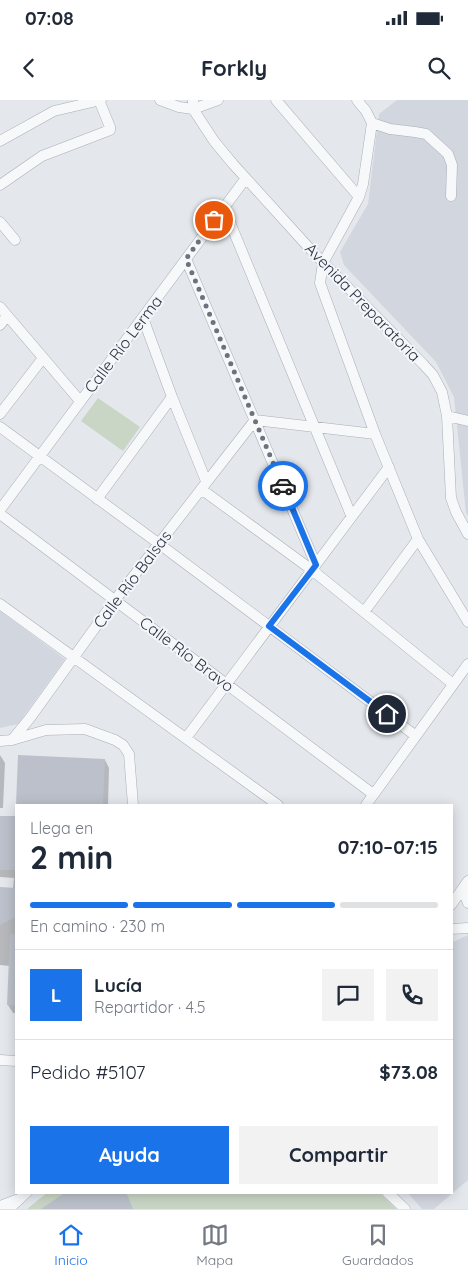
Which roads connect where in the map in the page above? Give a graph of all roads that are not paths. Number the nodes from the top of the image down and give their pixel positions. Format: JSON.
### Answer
{"nodes":[{"id":1,"x":100,"y":100,"type":"edge"},
{"id":2,"x":160,"y":100,"type":"edge"},
{"id":3,"x":218,"y":100,"type":"edge"},
{"id":4,"x":276,"y":100,"type":"edge"},
{"id":5,"x":357,"y":100,"type":"edge"},
{"id":6,"x":193,"y":105,"type":"edge"},
{"id":7,"x":372,"y":123,"type":"junction"},
{"id":8,"x":0,"y":141,"type":"edge"},
{"id":9,"x":246,"y":178,"type":"junction"},
{"id":10,"x":0,"y":185,"type":"edge"},
{"id":11,"x":451,"y":196,"type":"dead end"},
{"id":12,"x":359,"y":197,"type":"junction"},
{"id":13,"x":224,"y":208,"type":"junction"},
{"id":14,"x":0,"y":222,"type":"edge"},
{"id":15,"x":15,"y":240,"type":"dead end"},
{"id":16,"x":186,"y":259,"type":"junction"},
{"id":17,"x":323,"y":263,"type":"junction"},
{"id":18,"x":4,"y":311,"type":"edge"},
{"id":19,"x":143,"y":318,"type":"junction"},
{"id":20,"x":0,"y":325,"type":"edge"},
{"id":21,"x":43,"y":358,"type":"junction"},
{"id":22,"x":172,"y":397,"type":"junction"},
{"id":23,"x":80,"y":401,"type":"junction"},
{"id":24,"x":0,"y":414,"type":"edge"},
{"id":25,"x":446,"y":416,"type":"junction"},
{"id":26,"x":255,"y":420,"type":"junction"},
{"id":27,"x":468,"y":421,"type":"edge"},
{"id":28,"x":313,"y":426,"type":"junction"},
{"id":29,"x":0,"y":427,"type":"edge"},
{"id":30,"x":375,"y":434,"type":"junction"},
{"id":31,"x":40,"y":456,"type":"junction"},
{"id":32,"x":389,"y":467,"type":"junction"},
{"id":33,"x":203,"y":485,"type":"junction"},
{"id":34,"x":97,"y":499,"type":"junction"},
{"id":35,"x":0,"y":510,"type":"edge"},
{"id":36,"x":0,"y":514,"type":"edge"},
{"id":37,"x":351,"y":516,"type":"junction"},
{"id":38,"x":468,"y":534,"type":"edge"},
{"id":39,"x":418,"y":539,"type":"junction"},
{"id":40,"x":158,"y":543,"type":"junction"},
{"id":41,"x":314,"y":567,"type":"junction"},
{"id":42,"x":115,"y":600,"type":"junction"},
{"id":43,"x":0,"y":604,"type":"edge"},
{"id":44,"x":364,"y":612,"type":"junction"},
{"id":45,"x":468,"y":622,"type":"edge"},
{"id":46,"x":269,"y":626,"type":"junction"},
{"id":47,"x":73,"y":657,"type":"junction"},
{"id":48,"x":468,"y":664,"type":"edge"},
{"id":49,"x":227,"y":683,"type":"junction"},
{"id":50,"x":454,"y":684,"type":"junction"},
{"id":51,"x":416,"y":736,"type":"junction"},
{"id":52,"x":186,"y":738,"type":"junction"},
{"id":53,"x":12,"y":740,"type":"junction"},
{"id":54,"x":0,"y":741,"type":"edge"},
{"id":55,"x":373,"y":794,"type":"junction"},
{"id":56,"x":132,"y":804,"type":"edge"},
{"id":57,"x":277,"y":804,"type":"edge"},
{"id":58,"x":367,"y":804,"type":"edge"},
{"id":59,"x":466,"y":885,"type":"edge"},
{"id":60,"x":453,"y":902,"type":"edge"},
{"id":61,"x":468,"y":903,"type":"edge"},
{"id":62,"x":468,"y":928,"type":"edge"},
{"id":63,"x":453,"y":929,"type":"edge"},
{"id":64,"x":0,"y":1060,"type":"edge"},
{"id":65,"x":15,"y":1061,"type":"edge"},
{"id":66,"x":391,"y":1194,"type":"edge"},
{"id":67,"x":23,"y":1196,"type":"edge"},
{"id":68,"x":0,"y":1206,"type":"edge"},
{"id":69,"x":403,"y":1207,"type":"edge"},
{"id":70,"x":9,"y":1209,"type":"edge"}],
"edges":[{"from":1,"to":8,"type":"street"},
{"from":1,"to":10,"type":"street"},
{"from":2,"to":6,"type":"street"},
{"from":3,"to":6,"type":"street"},
{"from":4,"to":12,"type":"street"},
{"from":5,"to":7,"type":"street"},
{"from":6,"to":9,"type":"street","name":"Avenida Preparatoria"},
{"from":7,"to":11,"type":"street"},
{"from":7,"to":12,"type":"street"},
{"from":9,"to":13,"type":"street","name":"Calle Río Lerma"},
{"from":9,"to":17,"type":"street","name":"Avenida Preparatoria"},
{"from":12,"to":17,"type":"street"},
{"from":13,"to":16,"type":"street","name":"Calle Río Lerma"},
{"from":13,"to":28,"type":"street"},
{"from":14,"to":15,"type":"street"},
{"from":16,"to":19,"type":"street","name":"Calle Río Lerma"},
{"from":16,"to":26,"type":"street"},
{"from":17,"to":25,"type":"street","name":"Avenida Preparatoria"},
{"from":17,"to":30,"type":"street"},
{"from":18,"to":20,"type":"street"},
{"from":18,"to":21,"type":"street"},
{"from":19,"to":22,"type":"street"},
{"from":19,"to":23,"type":"street","name":"Calle Río Lerma"},
{"from":21,"to":23,"type":"street"},
{"from":21,"to":24,"type":"street"},
{"from":22,"to":33,"type":"street"},
{"from":22,"to":34,"type":"street"},
{"from":23,"to":31,"type":"street","name":"Calle Río Lerma"},
{"from":25,"to":27,"type":"street"},
{"from":25,"to":38,"type":"street","name":"Avenida Preparatoria"},
{"from":26,"to":28,"type":"street"},
{"from":26,"to":33,"type":"street","name":"Calle Río Balsas"},
{"from":26,"to":41,"type":"street"},
{"from":28,"to":30,"type":"street"},
{"from":28,"to":37,"type":"street"},
{"from":29,"to":31,"type":"street"},
{"from":30,"to":32,"type":"street"},
{"from":31,"to":34,"type":"street"},
{"from":31,"to":35,"type":"street","name":"Calle Río Lerma"},
{"from":32,"to":37,"type":"street"},
{"from":32,"to":39,"type":"street"},
{"from":33,"to":40,"type":"street","name":"Calle Río Balsas"},
{"from":33,"to":41,"type":"street"},
{"from":34,"to":40,"type":"street"},
{"from":36,"to":42,"type":"street","name":"Calle Río Bravo"},
{"from":37,"to":41,"type":"street"},
{"from":39,"to":44,"type":"street"},
{"from":39,"to":45,"type":"street"},
{"from":40,"to":42,"type":"street","name":"Calle Río Balsas"},
{"from":40,"to":46,"type":"street"},
{"from":41,"to":44,"type":"street"},
{"from":41,"to":46,"type":"street"},
{"from":42,"to":47,"type":"street","name":"Calle Río Balsas"},
{"from":42,"to":49,"type":"street","name":"Calle Río Bravo"},
{"from":43,"to":47,"type":"street"},
{"from":44,"to":50,"type":"street"},
{"from":46,"to":49,"type":"street"},
{"from":46,"to":51,"type":"street"},
{"from":47,"to":52,"type":"street"},
{"from":47,"to":53,"type":"street","name":"Calle Río Balsas"},
{"from":48,"to":50,"type":"street"},
{"from":49,"to":52,"type":"street"},
{"from":49,"to":55,"type":"street","name":"Calle Río Bravo"},
{"from":50,"to":51,"type":"street"},
{"from":51,"to":55,"type":"street"},
{"from":52,"to":57,"type":"street"},
{"from":53,"to":54,"type":"street"},
{"from":53,"to":56,"type":"street"},
{"from":55,"to":58,"type":"street"},
{"from":59,"to":60,"type":"street"},
{"from":59,"to":61,"type":"street"},
{"from":62,"to":63,"type":"street"},
{"from":64,"to":65,"type":"street"},
{"from":66,"to":69,"type":"street"},
{"from":67,"to":68,"type":"street"},
{"from":67,"to":70,"type":"street"}]}
